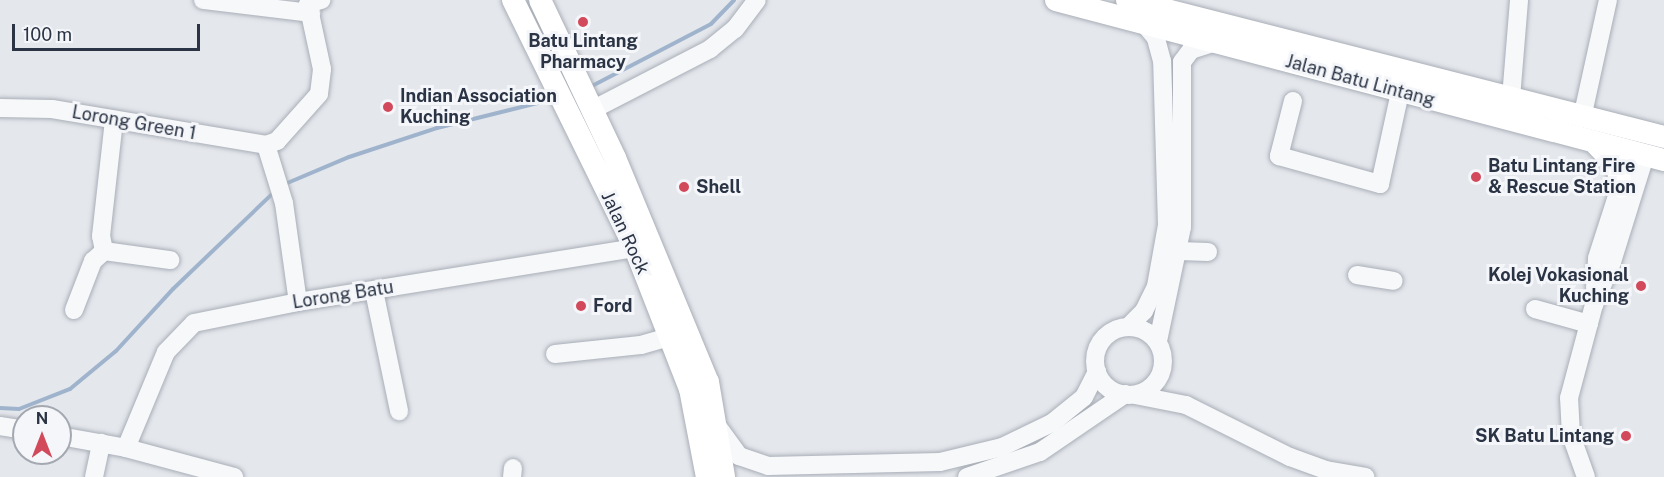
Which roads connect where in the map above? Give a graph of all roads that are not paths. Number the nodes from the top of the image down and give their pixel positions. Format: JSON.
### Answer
{"nodes":[{"id":1,"x":203,"y":0,"type":"edge"},
{"id":2,"x":513,"y":0,"type":"edge"},
{"id":3,"x":540,"y":0,"type":"edge"},
{"id":4,"x":757,"y":0,"type":"edge"},
{"id":5,"x":1056,"y":0,"type":"edge"},
{"id":6,"x":1127,"y":0,"type":"edge"},
{"id":7,"x":1520,"y":0,"type":"edge"},
{"id":8,"x":1608,"y":0,"type":"edge"},
{"id":9,"x":316,"y":6,"type":"edge"},
{"id":10,"x":1146,"y":26,"type":"junction"},
{"id":11,"x":1213,"y":43,"type":"junction"},
{"id":12,"x":1400,"y":92,"type":"junction"},
{"id":13,"x":1511,"y":98,"type":"junction"},
{"id":14,"x":1293,"y":101,"type":"dead end"},
{"id":15,"x":590,"y":105,"type":"junction"},
{"id":16,"x":0,"y":108,"type":"edge"},
{"id":17,"x":114,"y":120,"type":"junction"},
{"id":18,"x":1593,"y":128,"type":"junction"},
{"id":19,"x":1664,"y":137,"type":"edge"},
{"id":20,"x":266,"y":145,"type":"junction"},
{"id":21,"x":1649,"y":152,"type":"edge"},
{"id":22,"x":1621,"y":187,"type":"junction"},
{"id":23,"x":635,"y":248,"type":"junction"},
{"id":24,"x":104,"y":251,"type":"junction"},
{"id":25,"x":1179,"y":251,"type":"junction"},
{"id":26,"x":1208,"y":252,"type":"dead end"},
{"id":27,"x":170,"y":260,"type":"dead end"},
{"id":28,"x":1605,"y":260,"type":"junction"},
{"id":29,"x":1357,"y":274,"type":"dead end"},
{"id":30,"x":1394,"y":281,"type":"dead end"},
{"id":31,"x":374,"y":291,"type":"junction"},
{"id":32,"x":298,"y":302,"type":"junction"},
{"id":33,"x":1535,"y":309,"type":"dead end"},
{"id":34,"x":74,"y":310,"type":"dead end"},
{"id":35,"x":1589,"y":324,"type":"junction"},
{"id":36,"x":1130,"y":326,"type":"junction"},
{"id":37,"x":669,"y":337,"type":"junction"},
{"id":38,"x":1158,"y":341,"type":"junction"},
{"id":39,"x":555,"y":354,"type":"dead end"},
{"id":40,"x":1097,"y":371,"type":"junction"},
{"id":41,"x":1162,"y":373,"type":"junction"},
{"id":42,"x":1130,"y":395,"type":"junction"},
{"id":43,"x":1186,"y":405,"type":"junction"},
{"id":44,"x":399,"y":411,"type":"dead end"},
{"id":45,"x":717,"y":427,"type":"junction"},
{"id":46,"x":72,"y":438,"type":"edge"},
{"id":47,"x":101,"y":443,"type":"junction"},
{"id":48,"x":126,"y":448,"type":"junction"},
{"id":49,"x":94,"y":477,"type":"edge"},
{"id":50,"x":234,"y":477,"type":"edge"},
{"id":51,"x":707,"y":477,"type":"edge"},
{"id":52,"x":724,"y":477,"type":"edge"},
{"id":53,"x":967,"y":477,"type":"edge"},
{"id":54,"x":1365,"y":477,"type":"edge"},
{"id":55,"x":1586,"y":477,"type":"edge"}],
"edges":[{"from":1,"to":9,"type":"street"},
{"from":2,"to":23,"type":"main road","name":"Jalan Rock"},
{"from":3,"to":15,"type":"main road","name":"Jalan Rock"},
{"from":4,"to":15,"type":"street"},
{"from":5,"to":10,"type":"main road","name":"Jalan Batu Lintang"},
{"from":6,"to":13,"type":"main road","name":"Jalan Batu Lintang"},
{"from":7,"to":13,"type":"street"},
{"from":8,"to":18,"type":"street"},
{"from":9,"to":20,"type":"street"},
{"from":10,"to":11,"type":"main road","name":"Jalan Batu Lintang"},
{"from":10,"to":36,"type":"street"},
{"from":11,"to":12,"type":"main road","name":"Jalan Batu Lintang"},
{"from":11,"to":25,"type":"street"},
{"from":12,"to":14,"type":"street"},
{"from":12,"to":18,"type":"main road","name":"Jalan Batu Lintang"},
{"from":13,"to":18,"type":"main road","name":"Jalan Batu Lintang"},
{"from":15,"to":45,"type":"main road","name":"Jalan Rock"},
{"from":16,"to":17,"type":"street","name":"Lorong Green 1"},
{"from":17,"to":20,"type":"street","name":"Lorong Green 1"},
{"from":17,"to":24,"type":"street"},
{"from":18,"to":19,"type":"main road","name":"Jalan Batu Lintang"},
{"from":18,"to":21,"type":"main road","name":"Jalan Batu Lintang"},
{"from":18,"to":22,"type":"main road"},
{"from":20,"to":32,"type":"street"},
{"from":21,"to":22,"type":"street"},
{"from":21,"to":28,"type":"street"},
{"from":22,"to":28,"type":"street"},
{"from":23,"to":31,"type":"street","name":"Lorong Batu"},
{"from":23,"to":37,"type":"main road","name":"Jalan Rock"},
{"from":24,"to":27,"type":"street"},
{"from":24,"to":34,"type":"street"},
{"from":25,"to":26,"type":"street"},
{"from":25,"to":38,"type":"street"},
{"from":28,"to":35,"type":"street"},
{"from":29,"to":30,"type":"street"},
{"from":31,"to":32,"type":"street","name":"Lorong Batu"},
{"from":31,"to":44,"type":"street"},
{"from":32,"to":48,"type":"street","name":"Lorong Batu"},
{"from":33,"to":35,"type":"street"},
{"from":35,"to":55,"type":"street"},
{"from":36,"to":38,"type":"street"},
{"from":36,"to":40,"type":"street"},
{"from":37,"to":39,"type":"street"},
{"from":37,"to":51,"type":"main road","name":"Jalan Rock"},
{"from":38,"to":41,"type":"street"},
{"from":40,"to":42,"type":"street"},
{"from":40,"to":45,"type":"street"},
{"from":41,"to":42,"type":"street"},
{"from":41,"to":43,"type":"street"},
{"from":42,"to":43,"type":"street"},
{"from":42,"to":53,"type":"street"},
{"from":43,"to":54,"type":"street"},
{"from":45,"to":52,"type":"main road","name":"Jalan Rock"},
{"from":46,"to":47,"type":"street"},
{"from":47,"to":48,"type":"street"},
{"from":47,"to":49,"type":"street"},
{"from":48,"to":50,"type":"street"}]}
